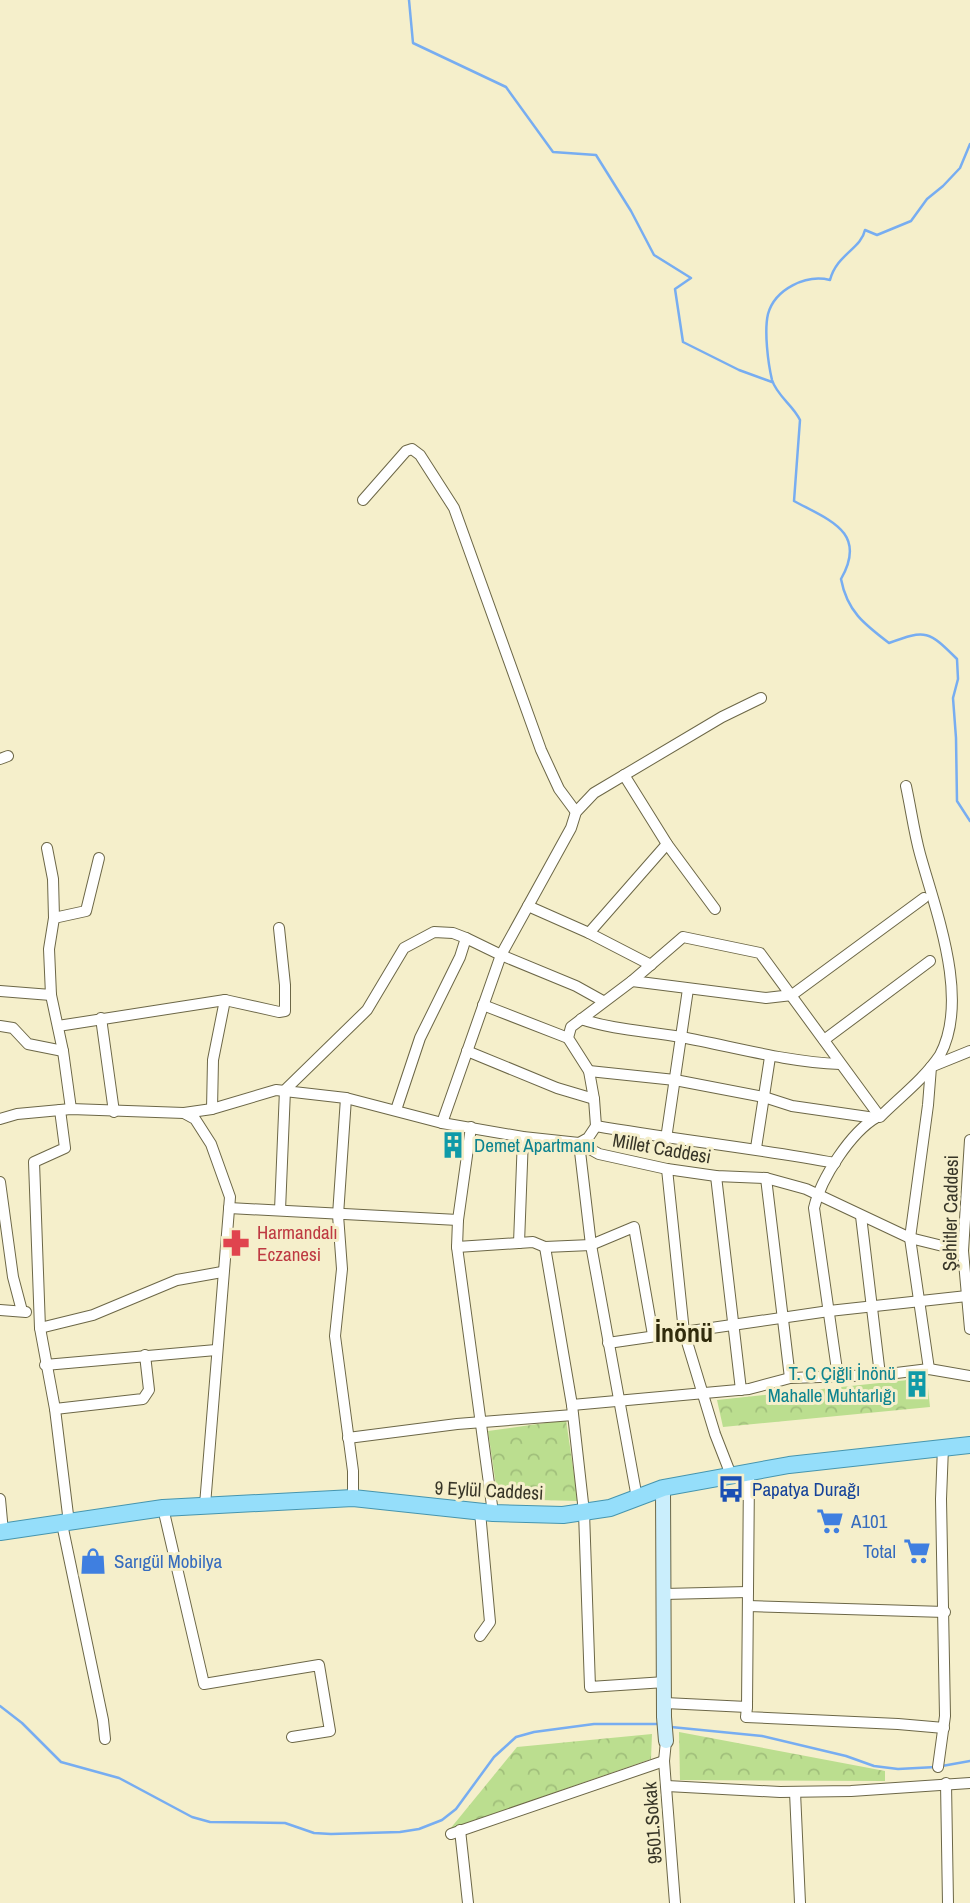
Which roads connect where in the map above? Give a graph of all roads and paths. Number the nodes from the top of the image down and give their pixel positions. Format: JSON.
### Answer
{"nodes":[{"id":1,"x":363,"y":500,"type":"dead end"},
{"id":2,"x":761,"y":698,"type":"dead end"},
{"id":3,"x":624,"y":775,"type":"junction"},
{"id":4,"x":906,"y":786,"type":"dead end"},
{"id":5,"x":576,"y":812,"type":"junction"},
{"id":6,"x":667,"y":844,"type":"junction"},
{"id":7,"x":47,"y":848,"type":"dead end"},
{"id":8,"x":99,"y":858,"type":"dead end"},
{"id":9,"x":924,"y":898,"type":"dead end"},
{"id":10,"x":528,"y":906,"type":"junction"},
{"id":11,"x":715,"y":909,"type":"dead end"},
{"id":12,"x":54,"y":918,"type":"junction"},
{"id":13,"x":279,"y":928,"type":"dead end"},
{"id":14,"x":589,"y":933,"type":"junction"},
{"id":15,"x":466,"y":938,"type":"junction"},
{"id":16,"x":501,"y":956,"type":"junction"},
{"id":17,"x":930,"y":961,"type":"dead end"},
{"id":18,"x":651,"y":965,"type":"junction"},
{"id":19,"x":632,"y":981,"type":"junction"},
{"id":20,"x":688,"y":989,"type":"junction"},
{"id":21,"x":0,"y":991,"type":"edge"},
{"id":22,"x":51,"y":995,"type":"junction"},
{"id":23,"x":793,"y":995,"type":"junction"},
{"id":24,"x":225,"y":1000,"type":"junction"},
{"id":25,"x":603,"y":1001,"type":"junction"},
{"id":26,"x":483,"y":1005,"type":"junction"},
{"id":27,"x":101,"y":1018,"type":"junction"},
{"id":28,"x":581,"y":1019,"type":"junction"},
{"id":29,"x":0,"y":1026,"type":"edge"},
{"id":30,"x":58,"y":1026,"type":"junction"},
{"id":31,"x":680,"y":1037,"type":"junction"},
{"id":32,"x":568,"y":1038,"type":"junction"},
{"id":33,"x":824,"y":1040,"type":"junction"},
{"id":34,"x":63,"y":1051,"type":"junction"},
{"id":35,"x":467,"y":1051,"type":"junction"},
{"id":36,"x":970,"y":1051,"type":"edge"},
{"id":37,"x":770,"y":1056,"type":"junction"},
{"id":38,"x":840,"y":1064,"type":"junction"},
{"id":39,"x":931,"y":1067,"type":"junction"},
{"id":40,"x":589,"y":1070,"type":"junction"},
{"id":41,"x":675,"y":1080,"type":"junction"},
{"id":42,"x":285,"y":1090,"type":"junction"},
{"id":43,"x":764,"y":1097,"type":"junction"},
{"id":44,"x":346,"y":1098,"type":"junction"},
{"id":45,"x":594,"y":1099,"type":"junction"},
{"id":46,"x":212,"y":1109,"type":"junction"},
{"id":47,"x":65,"y":1110,"type":"junction"},
{"id":48,"x":396,"y":1110,"type":"junction"},
{"id":49,"x":114,"y":1112,"type":"junction"},
{"id":50,"x":184,"y":1114,"type":"junction"},
{"id":51,"x":877,"y":1117,"type":"junction"},
{"id":52,"x":0,"y":1119,"type":"edge"},
{"id":53,"x":442,"y":1123,"type":"junction"},
{"id":54,"x":596,"y":1126,"type":"junction"},
{"id":55,"x":471,"y":1127,"type":"junction"},
{"id":56,"x":523,"y":1137,"type":"junction"},
{"id":57,"x":666,"y":1139,"type":"junction"},
{"id":58,"x":579,"y":1143,"type":"junction"},
{"id":59,"x":969,"y":1146,"type":"edge"},
{"id":60,"x":756,"y":1148,"type":"junction"},
{"id":61,"x":835,"y":1163,"type":"junction"},
{"id":62,"x":667,"y":1169,"type":"junction"},
{"id":63,"x":716,"y":1176,"type":"junction"},
{"id":64,"x":766,"y":1178,"type":"junction"},
{"id":65,"x":0,"y":1182,"type":"edge"},
{"id":66,"x":818,"y":1194,"type":"junction"},
{"id":67,"x":229,"y":1209,"type":"junction"},
{"id":68,"x":280,"y":1210,"type":"junction"},
{"id":69,"x":338,"y":1215,"type":"junction"},
{"id":70,"x":861,"y":1216,"type":"junction"},
{"id":71,"x":458,"y":1220,"type":"junction"},
{"id":72,"x":910,"y":1238,"type":"junction"},
{"id":73,"x":519,"y":1243,"type":"junction"},
{"id":74,"x":591,"y":1245,"type":"junction"},
{"id":75,"x":457,"y":1247,"type":"junction"},
{"id":76,"x":545,"y":1247,"type":"junction"},
{"id":77,"x":963,"y":1251,"type":"junction"},
{"id":78,"x":222,"y":1272,"type":"junction"},
{"id":79,"x":968,"y":1279,"type":"edge"},
{"id":80,"x":967,"y":1296,"type":"junction"},
{"id":81,"x":919,"y":1303,"type":"junction"},
{"id":82,"x":872,"y":1306,"type":"junction"},
{"id":83,"x":0,"y":1310,"type":"edge"},
{"id":84,"x":22,"y":1311,"type":"junction"},
{"id":85,"x":830,"y":1311,"type":"junction"},
{"id":86,"x":969,"y":1313,"type":"edge"},
{"id":87,"x":39,"y":1314,"type":"junction"},
{"id":88,"x":781,"y":1318,"type":"junction"},
{"id":89,"x":733,"y":1325,"type":"junction"},
{"id":90,"x":40,"y":1328,"type":"junction"},
{"id":91,"x":970,"y":1329,"type":"edge"},
{"id":92,"x":684,"y":1332,"type":"junction"},
{"id":93,"x":653,"y":1335,"type":"junction"},
{"id":94,"x":608,"y":1343,"type":"junction"},
{"id":95,"x":216,"y":1350,"type":"junction"},
{"id":96,"x":145,"y":1355,"type":"junction"},
{"id":97,"x":45,"y":1366,"type":"junction"},
{"id":98,"x":929,"y":1369,"type":"junction"},
{"id":99,"x":880,"y":1375,"type":"junction"},
{"id":100,"x":970,"y":1376,"type":"edge"},
{"id":101,"x":838,"y":1377,"type":"junction"},
{"id":102,"x":790,"y":1378,"type":"junction"},
{"id":103,"x":741,"y":1390,"type":"junction"},
{"id":104,"x":702,"y":1394,"type":"junction"},
{"id":105,"x":621,"y":1401,"type":"junction"},
{"id":106,"x":55,"y":1409,"type":"junction"},
{"id":107,"x":572,"y":1410,"type":"junction"},
{"id":108,"x":481,"y":1424,"type":"junction"},
{"id":109,"x":348,"y":1438,"type":"junction"},
{"id":110,"x":970,"y":1445,"type":"edge"},
{"id":111,"x":943,"y":1447,"type":"junction"},
{"id":112,"x":749,"y":1473,"type":"junction"},
{"id":113,"x":732,"y":1475,"type":"junction"},
{"id":114,"x":663,"y":1488,"type":"junction"},
{"id":115,"x":353,"y":1498,"type":"junction"},
{"id":116,"x":638,"y":1498,"type":"junction"},
{"id":117,"x":0,"y":1499,"type":"edge"},
{"id":118,"x":205,"y":1505,"type":"junction"},
{"id":119,"x":163,"y":1508,"type":"junction"},
{"id":120,"x":584,"y":1512,"type":"junction"},
{"id":121,"x":487,"y":1513,"type":"junction"},
{"id":122,"x":66,"y":1524,"type":"junction"},
{"id":123,"x":1,"y":1532,"type":"edge"},
{"id":124,"x":748,"y":1592,"type":"junction"},
{"id":125,"x":664,"y":1594,"type":"junction"},
{"id":126,"x":748,"y":1606,"type":"junction"},
{"id":127,"x":945,"y":1612,"type":"junction"},
{"id":128,"x":480,"y":1636,"type":"dead end"},
{"id":129,"x":665,"y":1682,"type":"junction"},
{"id":130,"x":747,"y":1707,"type":"junction"},
{"id":131,"x":664,"y":1710,"type":"junction"},
{"id":132,"x":944,"y":1728,"type":"junction"},
{"id":133,"x":292,"y":1737,"type":"dead end"},
{"id":134,"x":105,"y":1739,"type":"dead end"},
{"id":135,"x":666,"y":1741,"type":"joint"},
{"id":136,"x":664,"y":1761,"type":"junction"},
{"id":137,"x":938,"y":1767,"type":"dead end"},
{"id":138,"x":946,"y":1783,"type":"junction"},
{"id":139,"x":970,"y":1783,"type":"edge"},
{"id":140,"x":667,"y":1786,"type":"junction"},
{"id":141,"x":795,"y":1792,"type":"junction"},
{"id":142,"x":468,"y":1903,"type":"edge"},
{"id":143,"x":675,"y":1903,"type":"edge"},
{"id":144,"x":800,"y":1903,"type":"edge"},
{"id":145,"x":947,"y":1903,"type":"edge"}],
"edges":[{"from":1,"to":5,"type":"street"},
{"from":2,"to":3,"type":"street"},
{"from":3,"to":5,"type":"street"},
{"from":3,"to":6,"type":"street"},
{"from":4,"to":39,"type":"street"},
{"from":5,"to":10,"type":"street"},
{"from":6,"to":11,"type":"street"},
{"from":6,"to":14,"type":"street"},
{"from":7,"to":12,"type":"street"},
{"from":8,"to":12,"type":"street"},
{"from":9,"to":23,"type":"street"},
{"from":10,"to":14,"type":"street"},
{"from":10,"to":16,"type":"street"},
{"from":12,"to":22,"type":"street"},
{"from":13,"to":24,"type":"street"},
{"from":14,"to":18,"type":"street"},
{"from":15,"to":16,"type":"street"},
{"from":15,"to":42,"type":"street"},
{"from":15,"to":48,"type":"street"},
{"from":16,"to":25,"type":"street"},
{"from":16,"to":26,"type":"street"},
{"from":17,"to":33,"type":"street"},
{"from":18,"to":19,"type":"street"},
{"from":18,"to":23,"type":"street"},
{"from":19,"to":20,"type":"street"},
{"from":19,"to":25,"type":"street"},
{"from":20,"to":23,"type":"street"},
{"from":20,"to":31,"type":"street"},
{"from":21,"to":22,"type":"street"},
{"from":22,"to":30,"type":"street"},
{"from":23,"to":33,"type":"street"},
{"from":24,"to":27,"type":"street"},
{"from":24,"to":46,"type":"street"},
{"from":25,"to":28,"type":"street"},
{"from":26,"to":32,"type":"street"},
{"from":26,"to":35,"type":"street"},
{"from":27,"to":30,"type":"street"},
{"from":27,"to":49,"type":"street"},
{"from":28,"to":31,"type":"street"},
{"from":28,"to":32,"type":"street"},
{"from":29,"to":34,"type":"street"},
{"from":30,"to":34,"type":"street"},
{"from":31,"to":37,"type":"street"},
{"from":31,"to":41,"type":"street"},
{"from":32,"to":40,"type":"street"},
{"from":33,"to":38,"type":"street"},
{"from":34,"to":47,"type":"street"},
{"from":35,"to":45,"type":"street"},
{"from":35,"to":53,"type":"street"},
{"from":36,"to":39,"type":"street"},
{"from":37,"to":38,"type":"street"},
{"from":37,"to":43,"type":"street"},
{"from":38,"to":51,"type":"street"},
{"from":39,"to":51,"type":"street"},
{"from":39,"to":72,"type":"street"},
{"from":40,"to":41,"type":"street"},
{"from":40,"to":45,"type":"street"},
{"from":41,"to":43,"type":"street"},
{"from":41,"to":57,"type":"street"},
{"from":42,"to":44,"type":"street","name":"Millet Caddesi"},
{"from":42,"to":46,"type":"street","name":"Millet Caddesi"},
{"from":42,"to":68,"type":"street"},
{"from":43,"to":51,"type":"street"},
{"from":43,"to":60,"type":"street"},
{"from":44,"to":48,"type":"street","name":"Millet Caddesi"},
{"from":44,"to":69,"type":"street"},
{"from":45,"to":54,"type":"street"},
{"from":46,"to":50,"type":"street","name":"Millet Caddesi"},
{"from":47,"to":49,"type":"street","name":"Millet Caddesi"},
{"from":47,"to":52,"type":"street","name":"Millet Caddesi"},
{"from":47,"to":87,"type":"street"},
{"from":48,"to":53,"type":"street","name":"Millet Caddesi"},
{"from":49,"to":50,"type":"street","name":"Millet Caddesi"},
{"from":50,"to":67,"type":"street"},
{"from":51,"to":61,"type":"street"},
{"from":53,"to":55,"type":"street","name":"Millet Caddesi"},
{"from":54,"to":57,"type":"street"},
{"from":54,"to":58,"type":"street"},
{"from":55,"to":56,"type":"street","name":"Millet Caddesi"},
{"from":55,"to":71,"type":"street"},
{"from":56,"to":58,"type":"street","name":"Millet Caddesi"},
{"from":56,"to":73,"type":"street"},
{"from":57,"to":60,"type":"street"},
{"from":58,"to":62,"type":"street","name":"Millet Caddesi"},
{"from":58,"to":74,"type":"street"},
{"from":59,"to":77,"type":"street","name":"Şehitler Caddesi"},
{"from":60,"to":61,"type":"street"},
{"from":61,"to":66,"type":"street"},
{"from":62,"to":63,"type":"street","name":"Millet Caddesi"},
{"from":62,"to":92,"type":"street"},
{"from":63,"to":64,"type":"street","name":"Millet Caddesi"},
{"from":63,"to":89,"type":"street"},
{"from":64,"to":66,"type":"street","name":"Millet Caddesi"},
{"from":64,"to":88,"type":"street"},
{"from":65,"to":84,"type":"street"},
{"from":66,"to":70,"type":"street","name":"Millet Caddesi"},
{"from":66,"to":85,"type":"street"},
{"from":67,"to":68,"type":"street"},
{"from":67,"to":78,"type":"street"},
{"from":68,"to":69,"type":"street"},
{"from":69,"to":71,"type":"street"},
{"from":69,"to":109,"type":"street"},
{"from":70,"to":72,"type":"street","name":"Millet Caddesi"},
{"from":70,"to":82,"type":"street"},
{"from":71,"to":75,"type":"street"},
{"from":72,"to":77,"type":"street","name":"Millet Caddesi"},
{"from":72,"to":81,"type":"street"},
{"from":73,"to":75,"type":"street"},
{"from":73,"to":76,"type":"street"},
{"from":74,"to":76,"type":"street"},
{"from":74,"to":93,"type":"street"},
{"from":74,"to":94,"type":"street"},
{"from":75,"to":108,"type":"street"},
{"from":76,"to":107,"type":"street"},
{"from":77,"to":79,"type":"street","name":"Şehitler Caddesi"},
{"from":78,"to":90,"type":"street"},
{"from":78,"to":95,"type":"street"},
{"from":79,"to":80,"type":"street","name":"Şehitler Caddesi"},
{"from":80,"to":81,"type":"street"},
{"from":80,"to":86,"type":"street","name":"Şehitler Caddesi"},
{"from":81,"to":82,"type":"street"},
{"from":81,"to":98,"type":"street"},
{"from":82,"to":85,"type":"street"},
{"from":82,"to":99,"type":"street"},
{"from":83,"to":84,"type":"street"},
{"from":84,"to":87,"type":"street"},
{"from":85,"to":88,"type":"street"},
{"from":85,"to":101,"type":"street"},
{"from":86,"to":91,"type":"street","name":"Şehitler Caddesi"},
{"from":87,"to":90,"type":"street"},
{"from":88,"to":89,"type":"street"},
{"from":88,"to":102,"type":"street"},
{"from":89,"to":92,"type":"street"},
{"from":89,"to":103,"type":"street"},
{"from":90,"to":97,"type":"street"},
{"from":92,"to":93,"type":"street"},
{"from":92,"to":104,"type":"street"},
{"from":93,"to":94,"type":"street"},
{"from":94,"to":105,"type":"street"},
{"from":95,"to":96,"type":"street"},
{"from":95,"to":118,"type":"street"},
{"from":96,"to":97,"type":"street"},
{"from":96,"to":106,"type":"street"},
{"from":97,"to":106,"type":"street"},
{"from":98,"to":99,"type":"street"},
{"from":98,"to":100,"type":"street"},
{"from":99,"to":101,"type":"street"},
{"from":101,"to":102,"type":"street"},
{"from":102,"to":103,"type":"street"},
{"from":103,"to":104,"type":"street"},
{"from":104,"to":105,"type":"street"},
{"from":104,"to":113,"type":"street"},
{"from":105,"to":107,"type":"street"},
{"from":105,"to":116,"type":"street"},
{"from":106,"to":122,"type":"street"},
{"from":107,"to":108,"type":"street"},
{"from":107,"to":120,"type":"street"},
{"from":108,"to":109,"type":"street"},
{"from":108,"to":121,"type":"street"},
{"from":109,"to":115,"type":"street"},
{"from":110,"to":111,"type":"main road","name":"9 Eylül Caddesi"},
{"from":111,"to":112,"type":"main road","name":"9 Eylül Caddesi"},
{"from":111,"to":127,"type":"street"},
{"from":112,"to":113,"type":"main road","name":"9 Eylül Caddesi"},
{"from":112,"to":124,"type":"street"},
{"from":113,"to":114,"type":"main road","name":"9 Eylül Caddesi"},
{"from":114,"to":116,"type":"main road","name":"9 Eylül Caddesi"},
{"from":114,"to":125,"type":"street"},
{"from":115,"to":118,"type":"main road","name":"9 Eylül Caddesi"},
{"from":115,"to":121,"type":"main road","name":"9 Eylül Caddesi"},
{"from":116,"to":120,"type":"main road","name":"9 Eylül Caddesi"},
{"from":117,"to":123,"type":"street"},
{"from":118,"to":119,"type":"main road","name":"9 Eylül Caddesi"},
{"from":119,"to":122,"type":"main road","name":"9 Eylül Caddesi"},
{"from":119,"to":133,"type":"street"},
{"from":120,"to":121,"type":"main road","name":"9 Eylül Caddesi"},
{"from":120,"to":129,"type":"street"},
{"from":121,"to":128,"type":"street"},
{"from":122,"to":123,"type":"main road","name":"9 Eylül Caddesi"},
{"from":122,"to":134,"type":"street"},
{"from":124,"to":125,"type":"street"},
{"from":124,"to":126,"type":"street"},
{"from":125,"to":129,"type":"street"},
{"from":126,"to":127,"type":"street"},
{"from":126,"to":130,"type":"street"},
{"from":127,"to":132,"type":"street"},
{"from":129,"to":131,"type":"street"},
{"from":130,"to":131,"type":"street"},
{"from":130,"to":132,"type":"street"},
{"from":131,"to":135,"type":"street"},
{"from":132,"to":137,"type":"street"},
{"from":135,"to":136,"type":"street","name":"9501.Sokak"},
{"from":136,"to":140,"type":"street","name":"9501.Sokak"},
{"from":136,"to":142,"type":"street"},
{"from":138,"to":139,"type":"street"},
{"from":138,"to":141,"type":"street"},
{"from":138,"to":145,"type":"street"},
{"from":140,"to":141,"type":"street"},
{"from":140,"to":143,"type":"street","name":"9501.Sokak"},
{"from":141,"to":144,"type":"street"}]}
